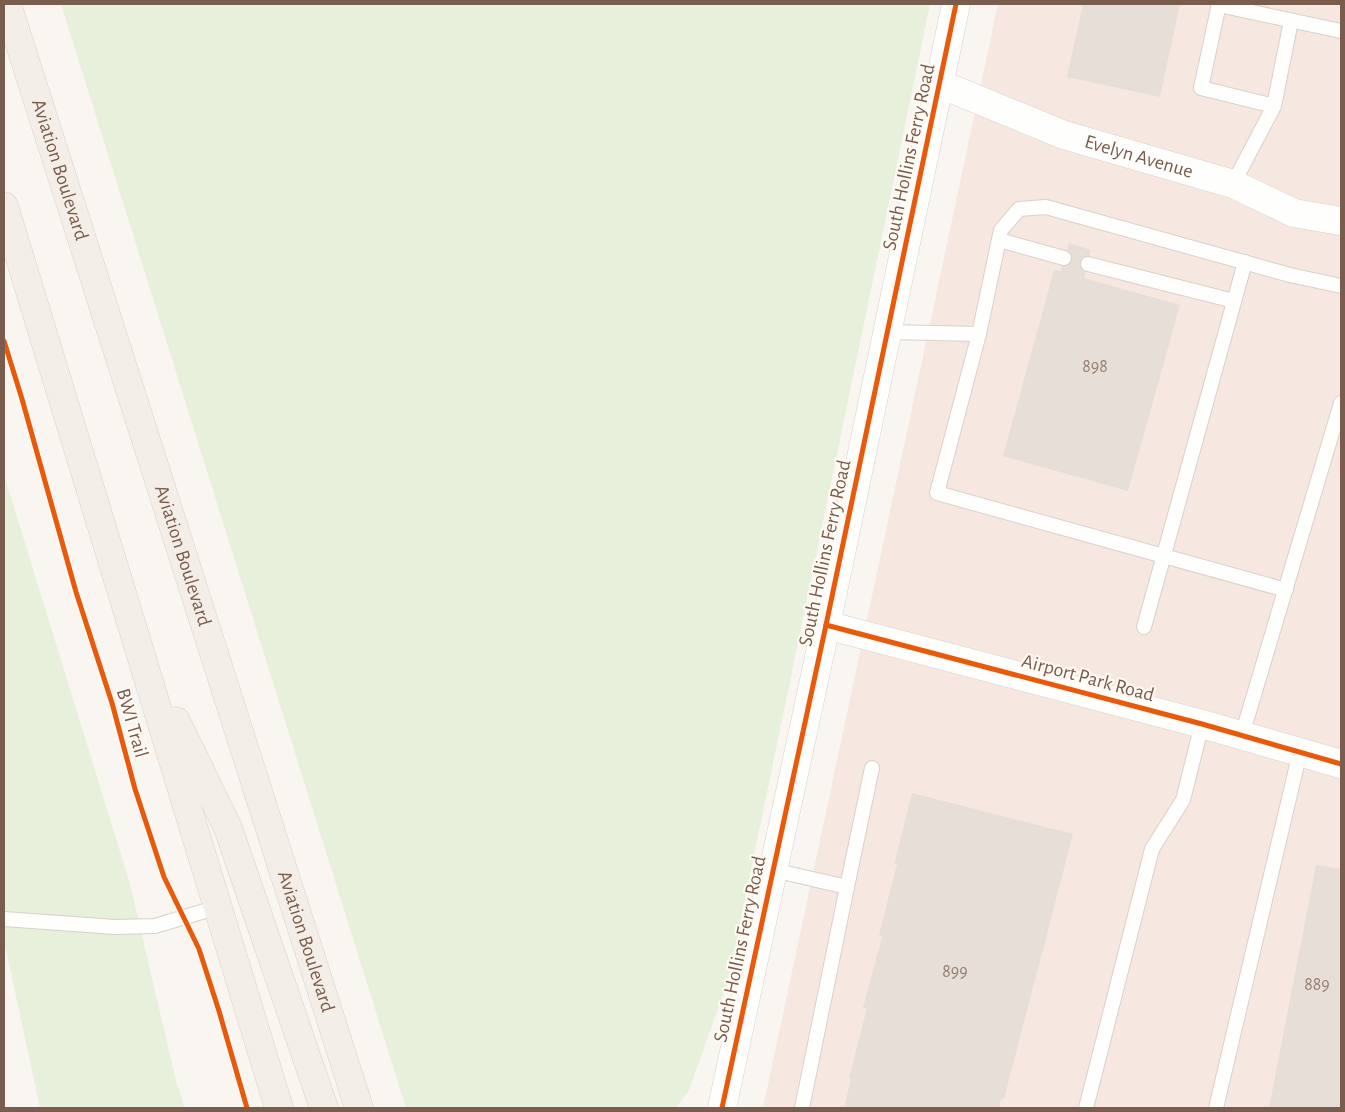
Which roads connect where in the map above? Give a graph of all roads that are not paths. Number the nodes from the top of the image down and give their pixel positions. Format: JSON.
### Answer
{"nodes":[{"id":1,"x":7,"y":4,"type":"edge"},
{"id":2,"x":956,"y":4,"type":"edge"},
{"id":3,"x":1219,"y":5,"type":"edge"},
{"id":4,"x":1291,"y":21,"type":"junction"},
{"id":5,"x":1341,"y":31,"type":"edge"},
{"id":6,"x":940,"y":84,"type":"junction"},
{"id":7,"x":1274,"y":106,"type":"junction"},
{"id":8,"x":1233,"y":184,"type":"junction"},
{"id":9,"x":4,"y":206,"type":"edge"},
{"id":10,"x":1340,"y":221,"type":"edge"},
{"id":11,"x":999,"y":240,"type":"junction"},
{"id":12,"x":1064,"y":258,"type":"dead end"},
{"id":13,"x":1245,"y":262,"type":"junction"},
{"id":14,"x":1088,"y":264,"type":"dead end"},
{"id":15,"x":1341,"y":286,"type":"edge"},
{"id":16,"x":1234,"y":301,"type":"junction"},
{"id":17,"x":888,"y":332,"type":"junction"},
{"id":18,"x":979,"y":334,"type":"junction"},
{"id":19,"x":1341,"y":402,"type":"edge"},
{"id":20,"x":1163,"y":556,"type":"junction"},
{"id":21,"x":1286,"y":590,"type":"junction"},
{"id":22,"x":826,"y":624,"type":"junction"},
{"id":23,"x":1144,"y":628,"type":"dead end"},
{"id":24,"x":136,"y":639,"type":"junction"},
{"id":25,"x":1202,"y":724,"type":"junction"},
{"id":26,"x":1242,"y":735,"type":"junction"},
{"id":27,"x":1300,"y":752,"type":"junction"},
{"id":28,"x":1341,"y":764,"type":"edge"},
{"id":29,"x":872,"y":768,"type":"dead end"},
{"id":30,"x":773,"y":870,"type":"junction"},
{"id":31,"x":847,"y":887,"type":"junction"},
{"id":32,"x":218,"y":906,"type":"junction"},
{"id":33,"x":4,"y":919,"type":"edge"},
{"id":34,"x":280,"y":1108,"type":"edge"},
{"id":35,"x":324,"y":1108,"type":"edge"},
{"id":36,"x":359,"y":1108,"type":"edge"},
{"id":37,"x":722,"y":1108,"type":"edge"},
{"id":38,"x":802,"y":1108,"type":"edge"},
{"id":39,"x":1086,"y":1108,"type":"edge"},
{"id":40,"x":1216,"y":1108,"type":"edge"}],
"edges":[{"from":1,"to":36,"type":"main road","name":"Aviation Boulevard"},
{"from":2,"to":6,"type":"street","name":"South Hollins Ferry Road"},
{"from":3,"to":4,"type":"lane"},
{"from":3,"to":7,"type":"lane"},
{"from":4,"to":5,"type":"lane"},
{"from":4,"to":7,"type":"lane"},
{"from":6,"to":8,"type":"street","name":"Evelyn Avenue"},
{"from":6,"to":17,"type":"street","name":"South Hollins Ferry Road"},
{"from":7,"to":8,"type":"lane"},
{"from":8,"to":10,"type":"street","name":"Evelyn Avenue"},
{"from":9,"to":24,"type":"main road"},
{"from":11,"to":12,"type":"lane"},
{"from":11,"to":13,"type":"lane"},
{"from":11,"to":18,"type":"lane"},
{"from":13,"to":15,"type":"lane"},
{"from":13,"to":16,"type":"lane"},
{"from":14,"to":16,"type":"lane"},
{"from":16,"to":20,"type":"lane"},
{"from":17,"to":18,"type":"lane"},
{"from":17,"to":22,"type":"street","name":"South Hollins Ferry Road"},
{"from":18,"to":20,"type":"lane"},
{"from":19,"to":21,"type":"lane"},
{"from":20,"to":21,"type":"lane"},
{"from":20,"to":23,"type":"lane"},
{"from":21,"to":26,"type":"lane"},
{"from":22,"to":25,"type":"street","name":"Airport Park Road"},
{"from":22,"to":30,"type":"street","name":"South Hollins Ferry Road"},
{"from":24,"to":32,"type":"main road"},
{"from":24,"to":35,"type":"main road"},
{"from":25,"to":26,"type":"street","name":"Airport Park Road"},
{"from":25,"to":39,"type":"lane"},
{"from":26,"to":27,"type":"street","name":"Airport Park Road"},
{"from":27,"to":28,"type":"street","name":"Airport Park Road"},
{"from":27,"to":40,"type":"lane"},
{"from":29,"to":31,"type":"lane"},
{"from":30,"to":31,"type":"lane"},
{"from":30,"to":37,"type":"street","name":"South Hollins Ferry Road"},
{"from":31,"to":38,"type":"lane"},
{"from":32,"to":33,"type":"lane"},
{"from":32,"to":34,"type":"main road"}]}
